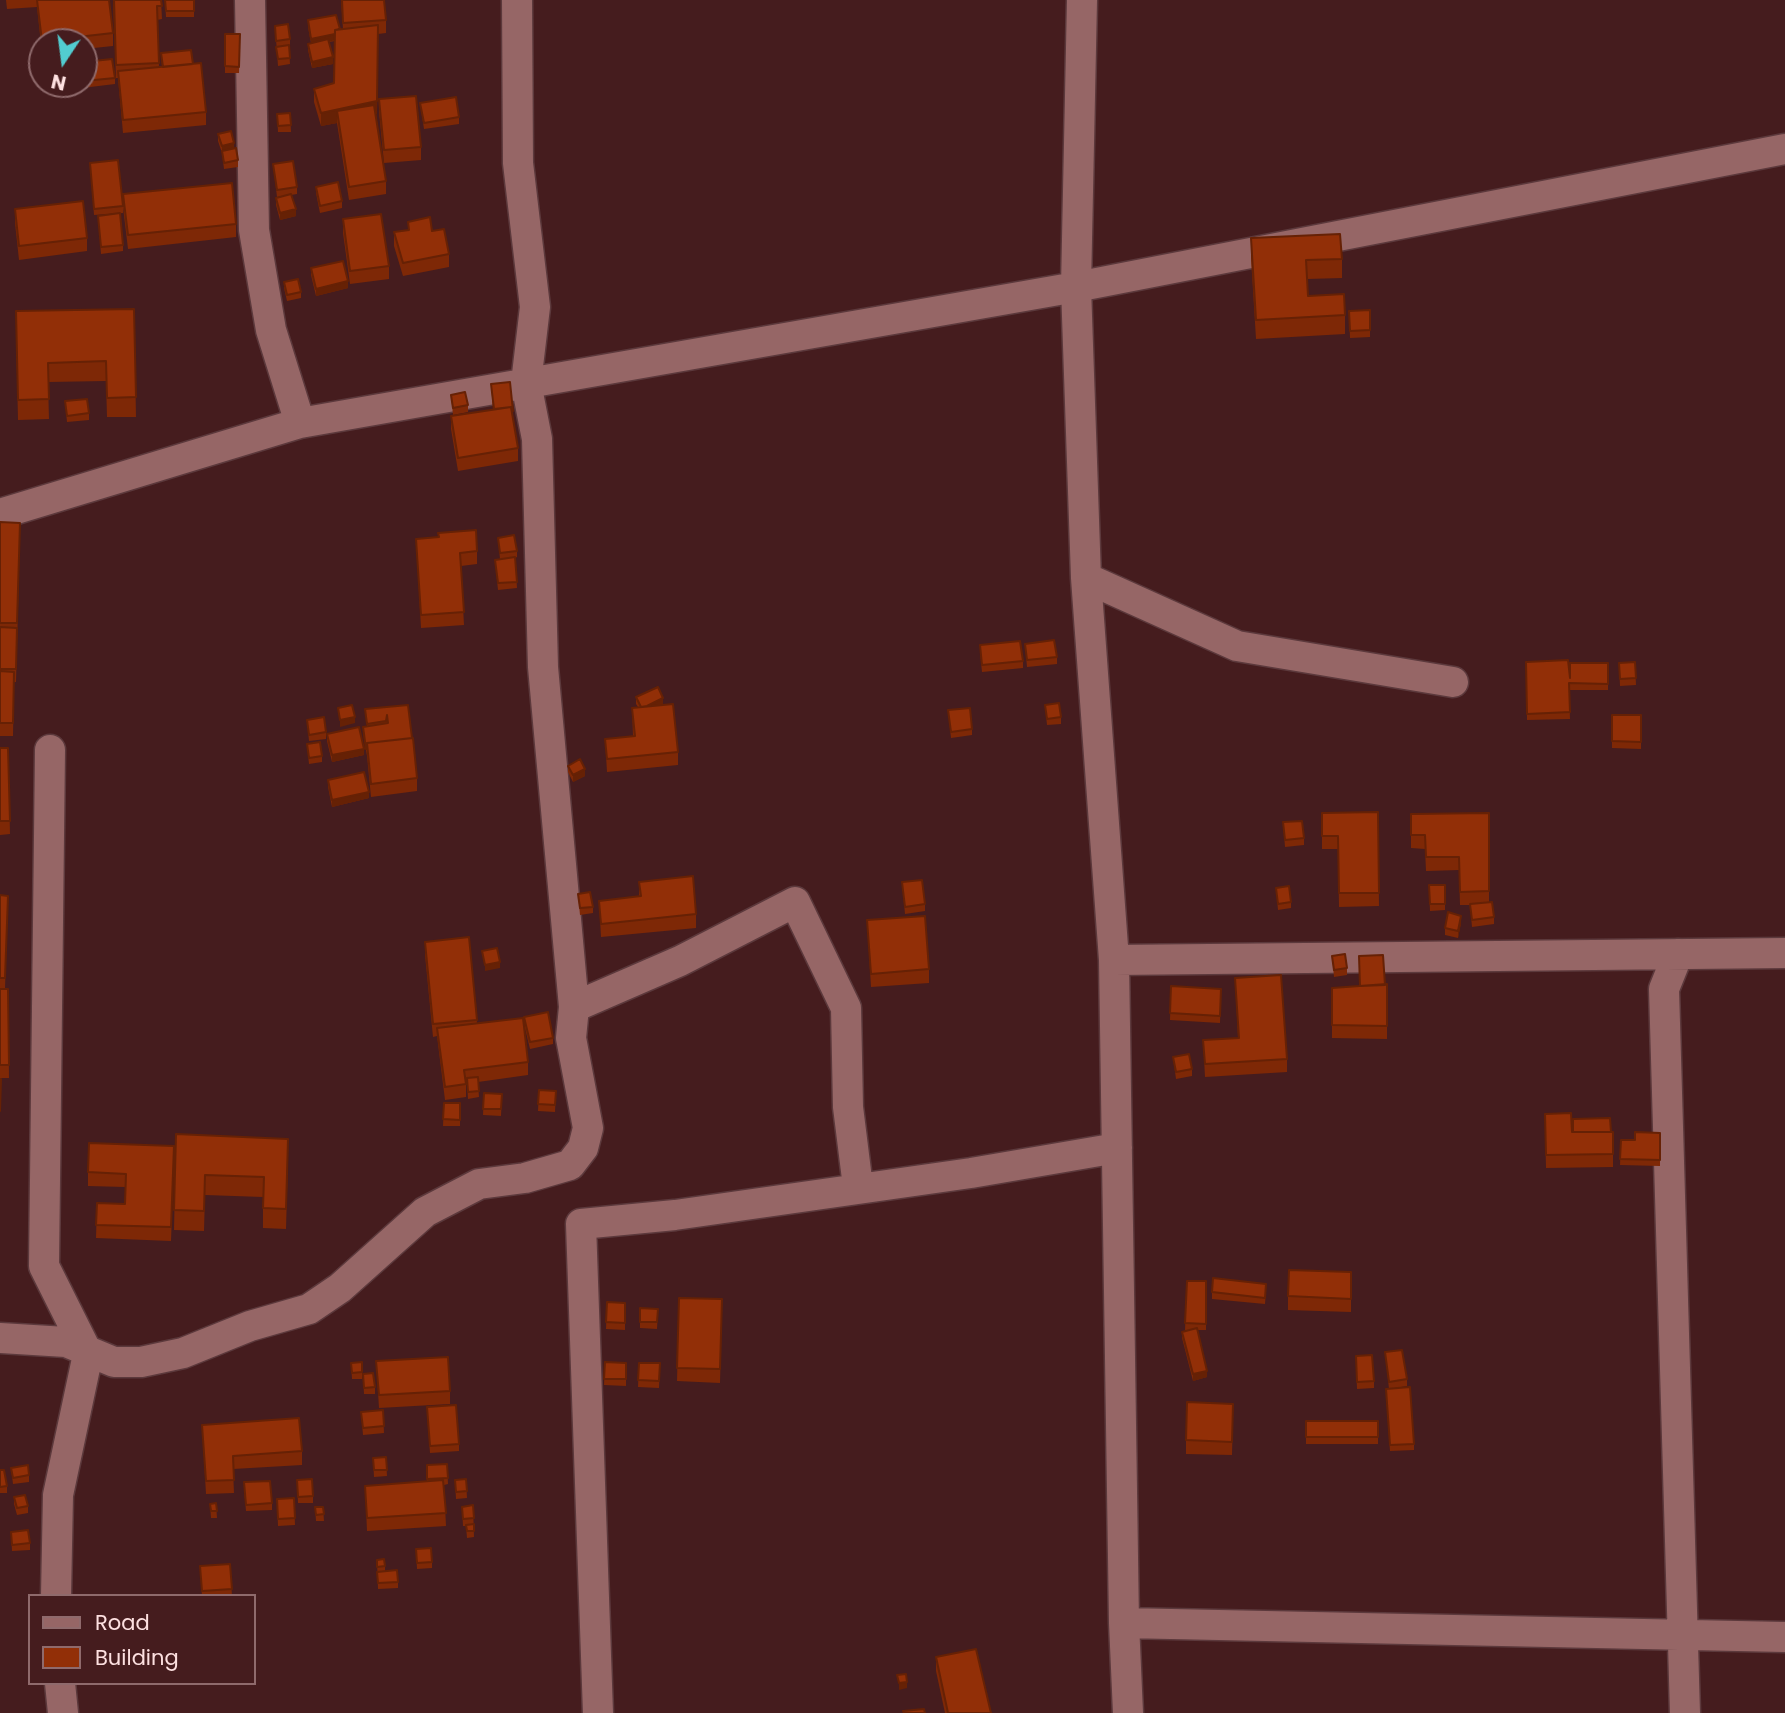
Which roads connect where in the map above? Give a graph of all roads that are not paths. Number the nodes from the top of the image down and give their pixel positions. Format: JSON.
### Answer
{"nodes":[{"id":1,"x":250,"y":0,"type":"edge"},
{"id":2,"x":517,"y":0,"type":"edge"},
{"id":3,"x":1082,"y":0,"type":"edge"},
{"id":4,"x":1785,"y":149,"type":"edge"},
{"id":5,"x":1076,"y":287,"type":"junction"},
{"id":6,"x":526,"y":383,"type":"junction"},
{"id":7,"x":300,"y":423,"type":"junction"},
{"id":8,"x":0,"y":514,"type":"edge"},
{"id":9,"x":1086,"y":578,"type":"junction"},
{"id":10,"x":1452,"y":682,"type":"dead end"},
{"id":11,"x":50,"y":750,"type":"dead end"},
{"id":12,"x":1785,"y":953,"type":"edge"},
{"id":13,"x":1678,"y":954,"type":"junction"},
{"id":14,"x":1114,"y":960,"type":"junction"},
{"id":15,"x":574,"y":1007,"type":"junction"},
{"id":16,"x":1117,"y":1148,"type":"junction"},
{"id":17,"x":858,"y":1187,"type":"junction"},
{"id":18,"x":0,"y":1338,"type":"edge"},
{"id":19,"x":88,"y":1354,"type":"junction"},
{"id":20,"x":56,"y":1594,"type":"edge"},
{"id":21,"x":1124,"y":1623,"type":"junction"},
{"id":22,"x":1683,"y":1635,"type":"junction"},
{"id":23,"x":1785,"y":1637,"type":"edge"},
{"id":24,"x":60,"y":1685,"type":"edge"},
{"id":25,"x":63,"y":1713,"type":"edge"},
{"id":26,"x":598,"y":1713,"type":"edge"},
{"id":27,"x":1128,"y":1713,"type":"edge"},
{"id":28,"x":1685,"y":1713,"type":"edge"}],
"edges":[{"from":1,"to":7,"type":"street"},
{"from":2,"to":6,"type":"street"},
{"from":3,"to":5,"type":"street"},
{"from":4,"to":5,"type":"street"},
{"from":5,"to":6,"type":"street"},
{"from":5,"to":9,"type":"street"},
{"from":6,"to":7,"type":"street"},
{"from":6,"to":15,"type":"street"},
{"from":7,"to":8,"type":"street"},
{"from":9,"to":10,"type":"street"},
{"from":9,"to":14,"type":"street"},
{"from":11,"to":19,"type":"street"},
{"from":12,"to":13,"type":"street"},
{"from":13,"to":14,"type":"street"},
{"from":13,"to":22,"type":"street"},
{"from":14,"to":16,"type":"street"},
{"from":15,"to":17,"type":"street"},
{"from":15,"to":19,"type":"street"},
{"from":16,"to":17,"type":"street"},
{"from":16,"to":21,"type":"street"},
{"from":17,"to":26,"type":"street"},
{"from":18,"to":19,"type":"street"},
{"from":19,"to":20,"type":"street"},
{"from":21,"to":22,"type":"street"},
{"from":21,"to":27,"type":"street"},
{"from":22,"to":23,"type":"street"},
{"from":22,"to":28,"type":"street"},
{"from":24,"to":25,"type":"street"}]}
